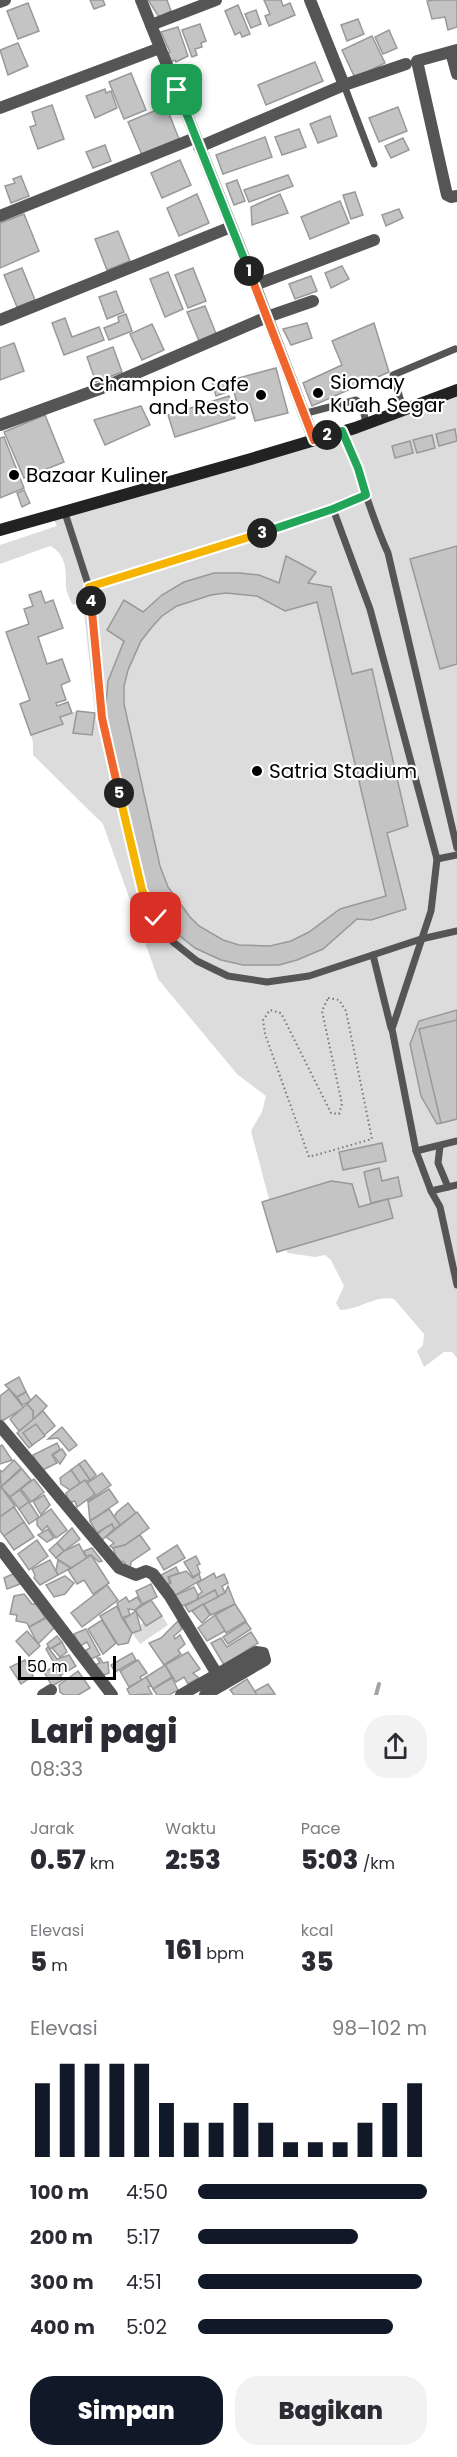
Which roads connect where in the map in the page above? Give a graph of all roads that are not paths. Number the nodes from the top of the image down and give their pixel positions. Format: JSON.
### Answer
{"nodes":[{"id":1,"x":5,"y":0,"type":"edge"},
{"id":2,"x":141,"y":0,"type":"edge"},
{"id":3,"x":216,"y":0,"type":"edge"},
{"id":4,"x":310,"y":0,"type":"edge"},
{"id":5,"x":0,"y":2,"type":"edge"},
{"id":6,"x":151,"y":25,"type":"junction"},
{"id":7,"x":160,"y":48,"type":"junction"},
{"id":8,"x":454,"y":51,"type":"edge"},
{"id":9,"x":406,"y":64,"type":"dead end"},
{"id":10,"x":457,"y":74,"type":"edge"},
{"id":11,"x":344,"y":86,"type":"junction"},
{"id":12,"x":0,"y":108,"type":"edge"},
{"id":13,"x":197,"y":142,"type":"junction"},
{"id":14,"x":374,"y":164,"type":"dead end"},
{"id":15,"x":457,"y":196,"type":"edge"},
{"id":16,"x":0,"y":216,"type":"edge"},
{"id":17,"x":231,"y":227,"type":"junction"},
{"id":18,"x":374,"y":240,"type":"dead end"},
{"id":19,"x":255,"y":285,"type":"junction"},
{"id":20,"x":313,"y":301,"type":"dead end"},
{"id":21,"x":267,"y":317,"type":"junction"},
{"id":22,"x":0,"y":320,"type":"edge"},
{"id":23,"x":455,"y":349,"type":"dead end"},
{"id":24,"x":457,"y":390,"type":"edge"},
{"id":25,"x":402,"y":408,"type":"junction"},
{"id":26,"x":303,"y":414,"type":"junction"},
{"id":27,"x":366,"y":423,"type":"junction"},
{"id":28,"x":0,"y":425,"type":"edge"},
{"id":29,"x":342,"y":431,"type":"junction"},
{"id":30,"x":314,"y":440,"type":"junction"},
{"id":31,"x":366,"y":495,"type":"junction"},
{"id":32,"x":333,"y":509,"type":"junction"},
{"id":33,"x":65,"y":513,"type":"junction"},
{"id":34,"x":0,"y":528,"type":"edge"},
{"id":35,"x":89,"y":587,"type":"junction"},
{"id":36,"x":457,"y":848,"type":"edge"},
{"id":37,"x":457,"y":855,"type":"edge"},
{"id":38,"x":437,"y":859,"type":"junction"},
{"id":39,"x":457,"y":930,"type":"edge"},
{"id":40,"x":421,"y":939,"type":"junction"},
{"id":41,"x":373,"y":955,"type":"junction"},
{"id":42,"x":392,"y":1029,"type":"junction"},
{"id":43,"x":457,"y":1141,"type":"edge"},
{"id":44,"x":440,"y":1146,"type":"junction"},
{"id":45,"x":416,"y":1151,"type":"junction"},
{"id":46,"x":457,"y":1185,"type":"edge"},
{"id":47,"x":448,"y":1187,"type":"junction"},
{"id":48,"x":431,"y":1191,"type":"junction"},
{"id":49,"x":457,"y":1285,"type":"edge"},
{"id":50,"x":0,"y":1426,"type":"edge"},
{"id":51,"x":0,"y":1548,"type":"edge"},
{"id":52,"x":221,"y":1678,"type":"junction"},
{"id":53,"x":186,"y":1694,"type":"edge"},
{"id":54,"x":112,"y":1695,"type":"edge"},
{"id":55,"x":205,"y":1695,"type":"edge"}],
"edges":[{"from":1,"to":5,"type":"street"},
{"from":2,"to":6,"type":"street"},
{"from":3,"to":6,"type":"street"},
{"from":4,"to":11,"type":"street"},
{"from":6,"to":7,"type":"street"},
{"from":7,"to":12,"type":"street"},
{"from":7,"to":13,"type":"street"},
{"from":8,"to":10,"type":"street"},
{"from":8,"to":15,"type":"street"},
{"from":9,"to":11,"type":"street"},
{"from":11,"to":13,"type":"street"},
{"from":11,"to":14,"type":"lane"},
{"from":13,"to":16,"type":"street"},
{"from":13,"to":17,"type":"street"},
{"from":17,"to":19,"type":"street"},
{"from":17,"to":22,"type":"street"},
{"from":18,"to":19,"type":"street"},
{"from":19,"to":21,"type":"street"},
{"from":20,"to":21,"type":"street"},
{"from":21,"to":26,"type":"street"},
{"from":21,"to":28,"type":"street"},
{"from":23,"to":25,"type":"lane"},
{"from":24,"to":25,"type":"street"},
{"from":25,"to":27,"type":"street"},
{"from":26,"to":27,"type":"lane"},
{"from":26,"to":30,"type":"street"},
{"from":27,"to":29,"type":"street"},
{"from":29,"to":30,"type":"street"},
{"from":29,"to":31,"type":"lane"},
{"from":30,"to":33,"type":"street"},
{"from":31,"to":32,"type":"lane"},
{"from":31,"to":36,"type":"lane"},
{"from":32,"to":35,"type":"lane"},
{"from":32,"to":38,"type":"lane"},
{"from":33,"to":34,"type":"street"},
{"from":33,"to":35,"type":"lane"},
{"from":35,"to":41,"type":"lane"},
{"from":37,"to":38,"type":"lane"},
{"from":38,"to":40,"type":"lane"},
{"from":39,"to":40,"type":"lane"},
{"from":40,"to":41,"type":"lane"},
{"from":40,"to":42,"type":"lane"},
{"from":41,"to":42,"type":"lane"},
{"from":42,"to":45,"type":"lane"},
{"from":43,"to":44,"type":"lane"},
{"from":44,"to":45,"type":"lane"},
{"from":44,"to":47,"type":"lane"},
{"from":45,"to":48,"type":"lane"},
{"from":46,"to":47,"type":"lane"},
{"from":47,"to":48,"type":"lane"},
{"from":48,"to":49,"type":"lane"},
{"from":50,"to":52,"type":"street"},
{"from":51,"to":54,"type":"street"},
{"from":52,"to":53,"type":"street"},
{"from":52,"to":55,"type":"street"}]}
